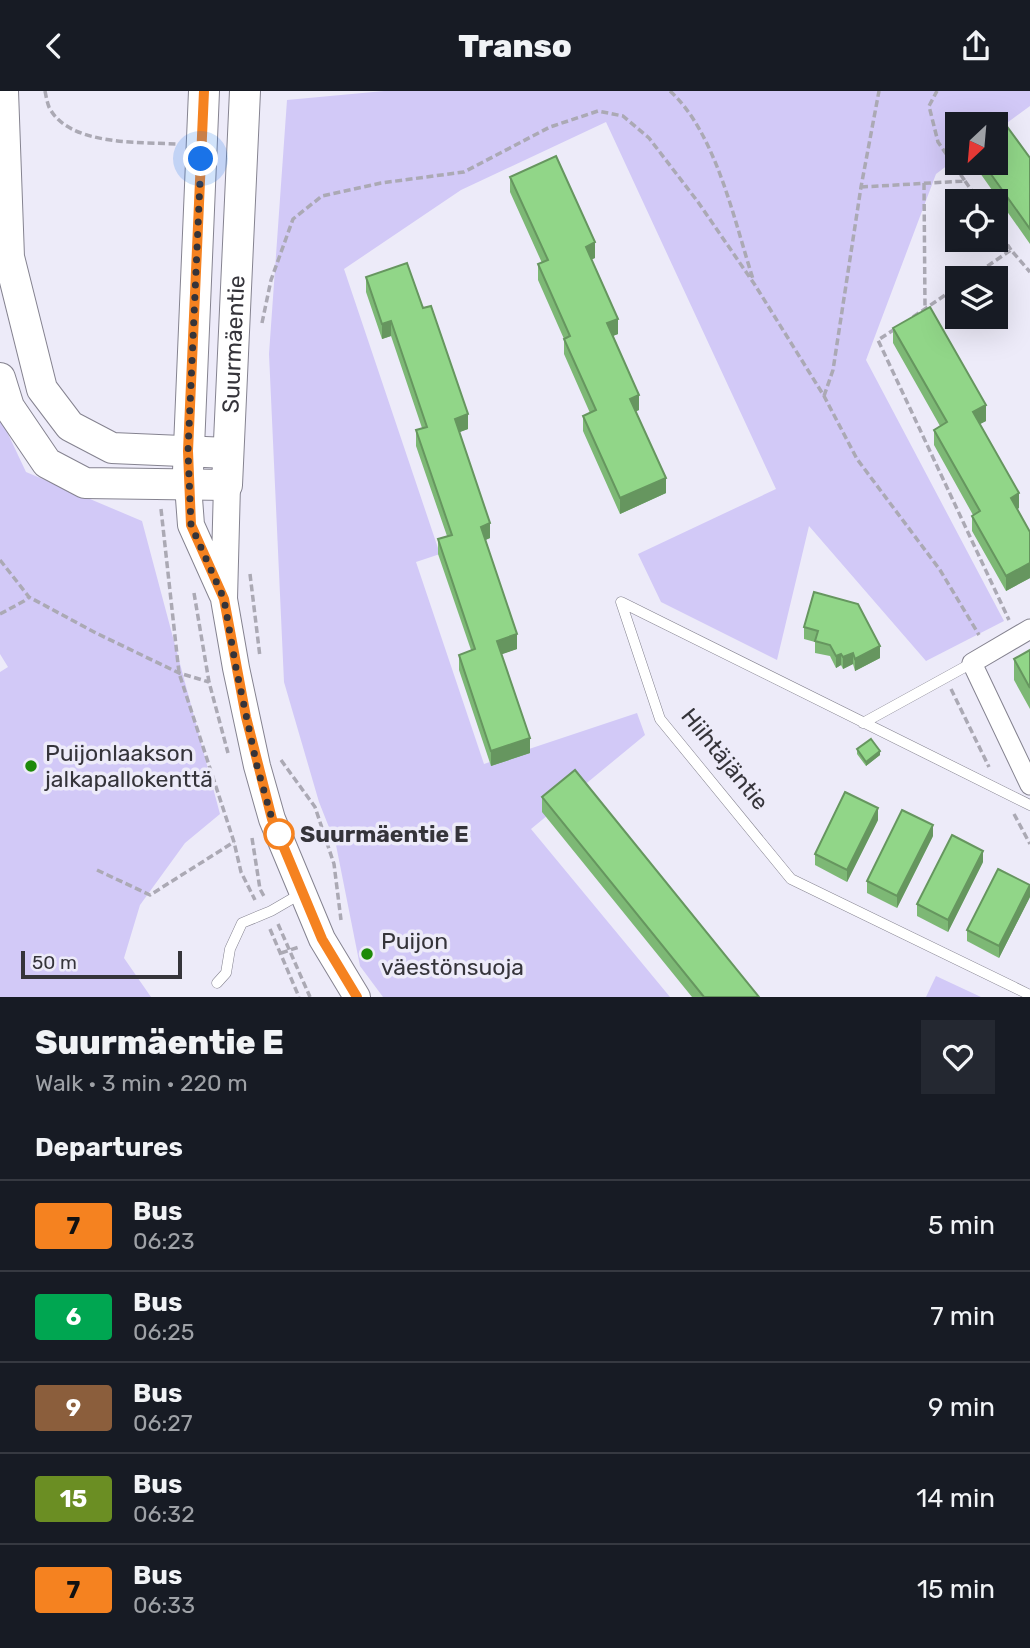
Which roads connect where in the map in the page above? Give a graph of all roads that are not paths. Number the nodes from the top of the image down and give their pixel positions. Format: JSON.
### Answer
{"nodes":[{"id":1,"x":3,"y":91,"type":"edge"},
{"id":2,"x":204,"y":98,"type":"edge"},
{"id":3,"x":244,"y":99,"type":"edge"},
{"id":4,"x":0,"y":378,"type":"edge"},
{"id":5,"x":188,"y":451,"type":"junction"},
{"id":6,"x":228,"y":453,"type":"junction"},
{"id":7,"x":188,"y":485,"type":"junction"},
{"id":8,"x":227,"y":485,"type":"junction"},
{"id":9,"x":224,"y":599,"type":"junction"},
{"id":10,"x":1023,"y":633,"type":"edge"},
{"id":11,"x":972,"y":663,"type":"junction"},
{"id":12,"x":863,"y":723,"type":"junction"},
{"id":13,"x":1030,"y":785,"type":"edge"},
{"id":14,"x":1030,"y":805,"type":"edge"},
{"id":15,"x":303,"y":892,"type":"junction"},
{"id":16,"x":217,"y":982,"type":"dead end"},
{"id":17,"x":1030,"y":995,"type":"edge"},
{"id":18,"x":357,"y":997,"type":"edge"}],
"edges":[{"from":1,"to":5,"type":"main road"},
{"from":2,"to":5,"type":"main road","name":"Suurmäentie"},
{"from":3,"to":6,"type":"main road","name":"Suurmäentie"},
{"from":4,"to":7,"type":"main road"},
{"from":5,"to":6,"type":"main road"},
{"from":5,"to":7,"type":"main road","name":"Suurmäentie"},
{"from":6,"to":8,"type":"main road","name":"Suurmäentie"},
{"from":7,"to":8,"type":"main road"},
{"from":7,"to":9,"type":"main road","name":"Suurmäentie"},
{"from":8,"to":9,"type":"main road","name":"Suurmäentie"},
{"from":9,"to":15,"type":"main road","name":"Suurmäentie"},
{"from":10,"to":11,"type":"street"},
{"from":11,"to":12,"type":"lane"},
{"from":11,"to":13,"type":"street"},
{"from":12,"to":14,"type":"lane","name":"Hiihtäjäntie"},
{"from":12,"to":17,"type":"lane","name":"Hiihtäjäntie"},
{"from":15,"to":16,"type":"lane"},
{"from":15,"to":18,"type":"main road","name":"Suurmäentie"}]}
